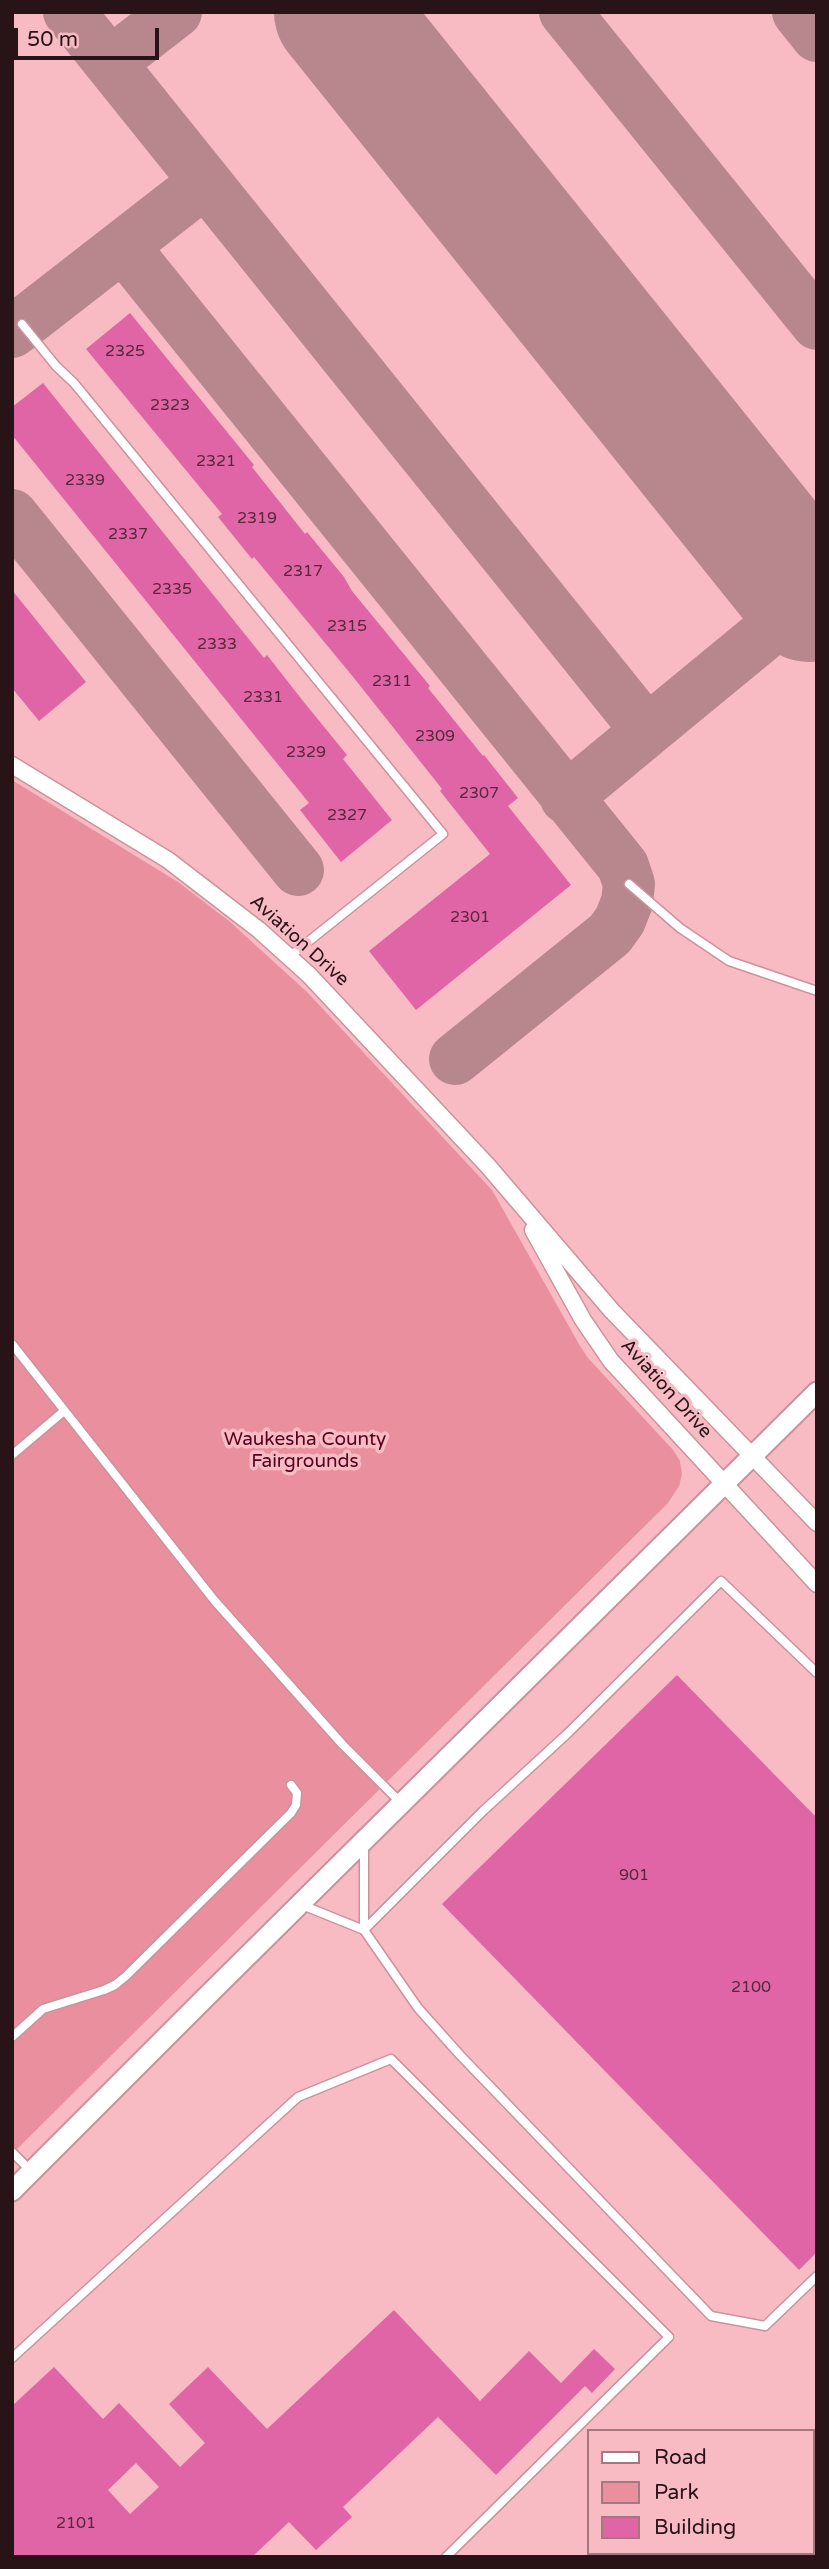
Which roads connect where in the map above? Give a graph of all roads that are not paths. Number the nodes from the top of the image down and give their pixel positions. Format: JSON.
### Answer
{"nodes":[{"id":1,"x":22,"y":324,"type":"dead end"},
{"id":2,"x":12,"y":765,"type":"edge"},
{"id":3,"x":629,"y":884,"type":"dead end"},
{"id":4,"x":289,"y":957,"type":"junction"},
{"id":5,"x":817,"y":991,"type":"edge"},
{"id":6,"x":516,"y":1198,"type":"junction"},
{"id":7,"x":12,"y":1344,"type":"edge"},
{"id":8,"x":817,"y":1392,"type":"edge"},
{"id":9,"x":64,"y":1411,"type":"junction"},
{"id":10,"x":12,"y":1455,"type":"edge"},
{"id":11,"x":752,"y":1456,"type":"junction"},
{"id":12,"x":722,"y":1484,"type":"junction"},
{"id":13,"x":817,"y":1523,"type":"edge"},
{"id":14,"x":817,"y":1584,"type":"edge"},
{"id":15,"x":817,"y":1673,"type":"edge"},
{"id":16,"x":291,"y":1785,"type":"dead end"},
{"id":17,"x":401,"y":1803,"type":"junction"},
{"id":18,"x":364,"y":1839,"type":"junction"},
{"id":19,"x":299,"y":1904,"type":"junction"},
{"id":20,"x":363,"y":1930,"type":"junction"},
{"id":21,"x":12,"y":2037,"type":"edge"},
{"id":22,"x":12,"y":2152,"type":"edge"},
{"id":23,"x":32,"y":2172,"type":"junction"},
{"id":24,"x":12,"y":2191,"type":"edge"},
{"id":25,"x":817,"y":2276,"type":"edge"},
{"id":26,"x":12,"y":2358,"type":"edge"},
{"id":27,"x":446,"y":2557,"type":"edge"}],
"edges":[{"from":1,"to":4,"type":"lane"},
{"from":2,"to":4,"type":"street","name":"Aviation Drive"},
{"from":3,"to":5,"type":"lane"},
{"from":4,"to":6,"type":"street","name":"Aviation Drive"},
{"from":6,"to":11,"type":"street","name":"Aviation Drive"},
{"from":6,"to":12,"type":"street","name":"Aviation Drive"},
{"from":7,"to":9,"type":"lane"},
{"from":8,"to":11,"type":"street"},
{"from":9,"to":10,"type":"lane"},
{"from":9,"to":17,"type":"lane"},
{"from":11,"to":12,"type":"street"},
{"from":11,"to":13,"type":"street","name":"Aviation Drive"},
{"from":12,"to":14,"type":"street","name":"Aviation Drive"},
{"from":12,"to":17,"type":"street"},
{"from":15,"to":20,"type":"lane"},
{"from":16,"to":21,"type":"lane"},
{"from":17,"to":18,"type":"street"},
{"from":18,"to":19,"type":"street"},
{"from":18,"to":20,"type":"lane"},
{"from":19,"to":20,"type":"lane"},
{"from":19,"to":23,"type":"street"},
{"from":20,"to":25,"type":"lane"},
{"from":22,"to":23,"type":"lane"},
{"from":23,"to":24,"type":"street"},
{"from":26,"to":27,"type":"lane"}]}
